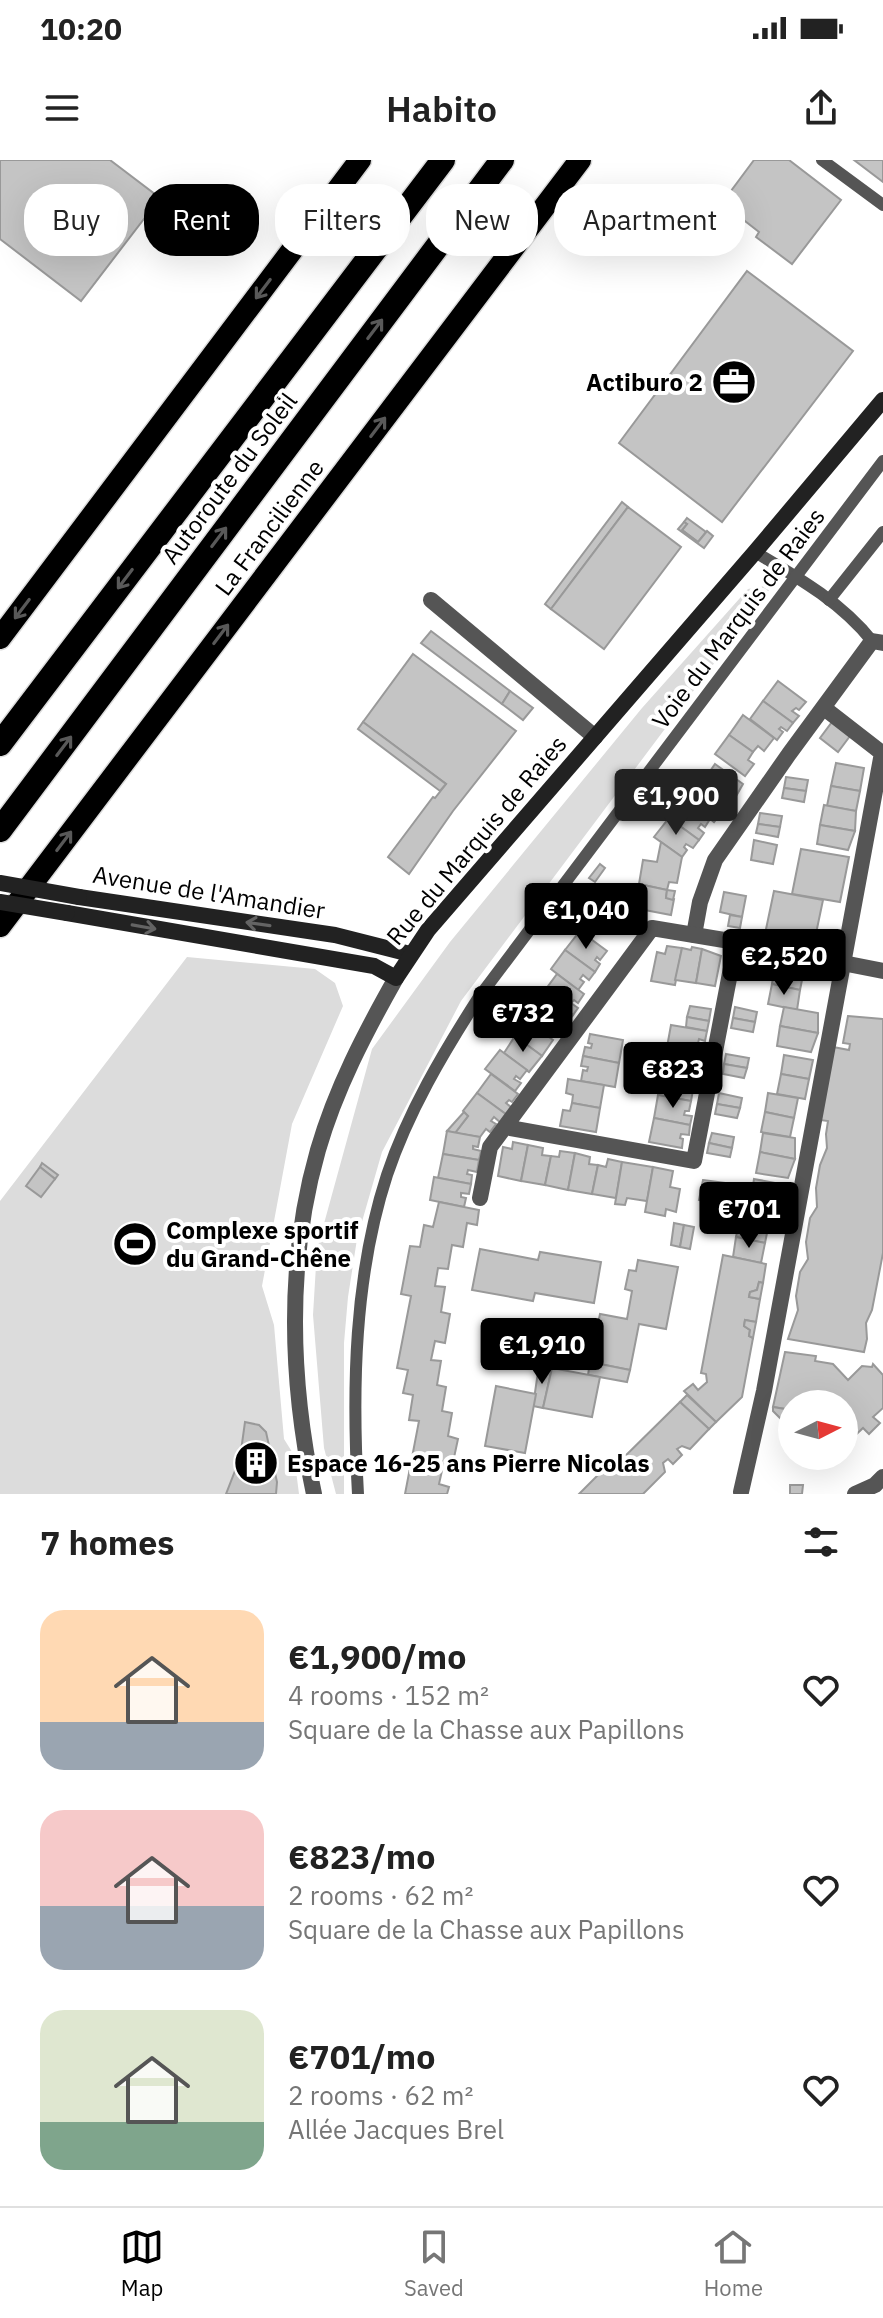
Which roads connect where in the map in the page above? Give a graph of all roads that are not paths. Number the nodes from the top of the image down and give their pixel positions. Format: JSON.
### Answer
{"nodes":[{"id":1,"x":360,"y":160,"type":"edge"},
{"id":2,"x":443,"y":160,"type":"edge"},
{"id":3,"x":502,"y":160,"type":"edge"},
{"id":4,"x":580,"y":160,"type":"edge"},
{"id":5,"x":822,"y":160,"type":"edge"},
{"id":6,"x":883,"y":205,"type":"edge"},
{"id":7,"x":883,"y":400,"type":"edge"},
{"id":8,"x":883,"y":461,"type":"edge"},
{"id":9,"x":883,"y":532,"type":"edge"},
{"id":10,"x":755,"y":552,"type":"junction"},
{"id":11,"x":797,"y":577,"type":"junction"},
{"id":12,"x":431,"y":600,"type":"dead end"},
{"id":13,"x":829,"y":600,"type":"junction"},
{"id":14,"x":0,"y":638,"type":"edge"},
{"id":15,"x":878,"y":642,"type":"edge"},
{"id":16,"x":824,"y":708,"type":"junction"},
{"id":17,"x":595,"y":737,"type":"junction"},
{"id":18,"x":0,"y":744,"type":"edge"},
{"id":19,"x":0,"y":830,"type":"edge"},
{"id":20,"x":0,"y":883,"type":"edge"},
{"id":21,"x":0,"y":902,"type":"edge"},
{"id":22,"x":0,"y":926,"type":"edge"},
{"id":23,"x":694,"y":935,"type":"junction"},
{"id":24,"x":736,"y":942,"type":"junction"},
{"id":25,"x":410,"y":954,"type":"junction"},
{"id":26,"x":842,"y":963,"type":"junction"},
{"id":27,"x":883,"y":971,"type":"edge"},
{"id":28,"x":396,"y":978,"type":"junction"},
{"id":29,"x":505,"y":1127,"type":"junction"},
{"id":30,"x":480,"y":1198,"type":"dead end"},
{"id":31,"x":883,"y":1477,"type":"edge"},
{"id":32,"x":741,"y":1492,"type":"dead end"},
{"id":33,"x":314,"y":1494,"type":"edge"},
{"id":34,"x":358,"y":1494,"type":"edge"},
{"id":35,"x":855,"y":1494,"type":"edge"}],
"edges":[{"from":1,"to":14,"type":"highway","one_way":true},
{"from":2,"to":18,"type":"highway","name":"Autoroute du Soleil","one_way":true},
{"from":19,"to":3,"type":"highway","name":"Autoroute du Soleil","one_way":true},
{"from":22,"to":4,"type":"highway","name":"La Francilienne","one_way":true},
{"from":5,"to":6,"type":"lane"},
{"from":7,"to":10,"type":"main road","name":"Rue du Marquis de Raies"},
{"from":8,"to":11,"type":"lane","name":"Voie du Marquis de Raies"},
{"from":9,"to":13,"type":"lane"},
{"from":10,"to":11,"type":"lane"},
{"from":10,"to":17,"type":"main road","name":"Rue du Marquis de Raies"},
{"from":11,"to":13,"type":"lane"},
{"from":11,"to":34,"type":"lane","name":"Voie du Marquis de Raies"},
{"from":12,"to":17,"type":"street"},
{"from":13,"to":15,"type":"lane"},
{"from":15,"to":16,"type":"street"},
{"from":16,"to":23,"type":"street"},
{"from":16,"to":26,"type":"street"},
{"from":17,"to":25,"type":"main road","name":"Rue du Marquis de Raies"},
{"from":25,"to":20,"type":"main road","name":"Avenue de l'Amandier","one_way":true,"bridge":true},
{"from":21,"to":28,"type":"main road","name":"Avenue de l'Amandier","one_way":true,"bridge":true},
{"from":23,"to":24,"type":"street"},
{"from":23,"to":29,"type":"street"},
{"from":24,"to":26,"type":"street"},
{"from":24,"to":29,"type":"street"},
{"from":25,"to":28,"type":"main road","name":"Rue du Marquis de Raies"},
{"from":26,"to":27,"type":"street"},
{"from":26,"to":32,"type":"street"},
{"from":28,"to":33,"type":"street","name":"Rue du Marquis de Raies"},
{"from":29,"to":30,"type":"street"},
{"from":31,"to":35,"type":"street"}]}
